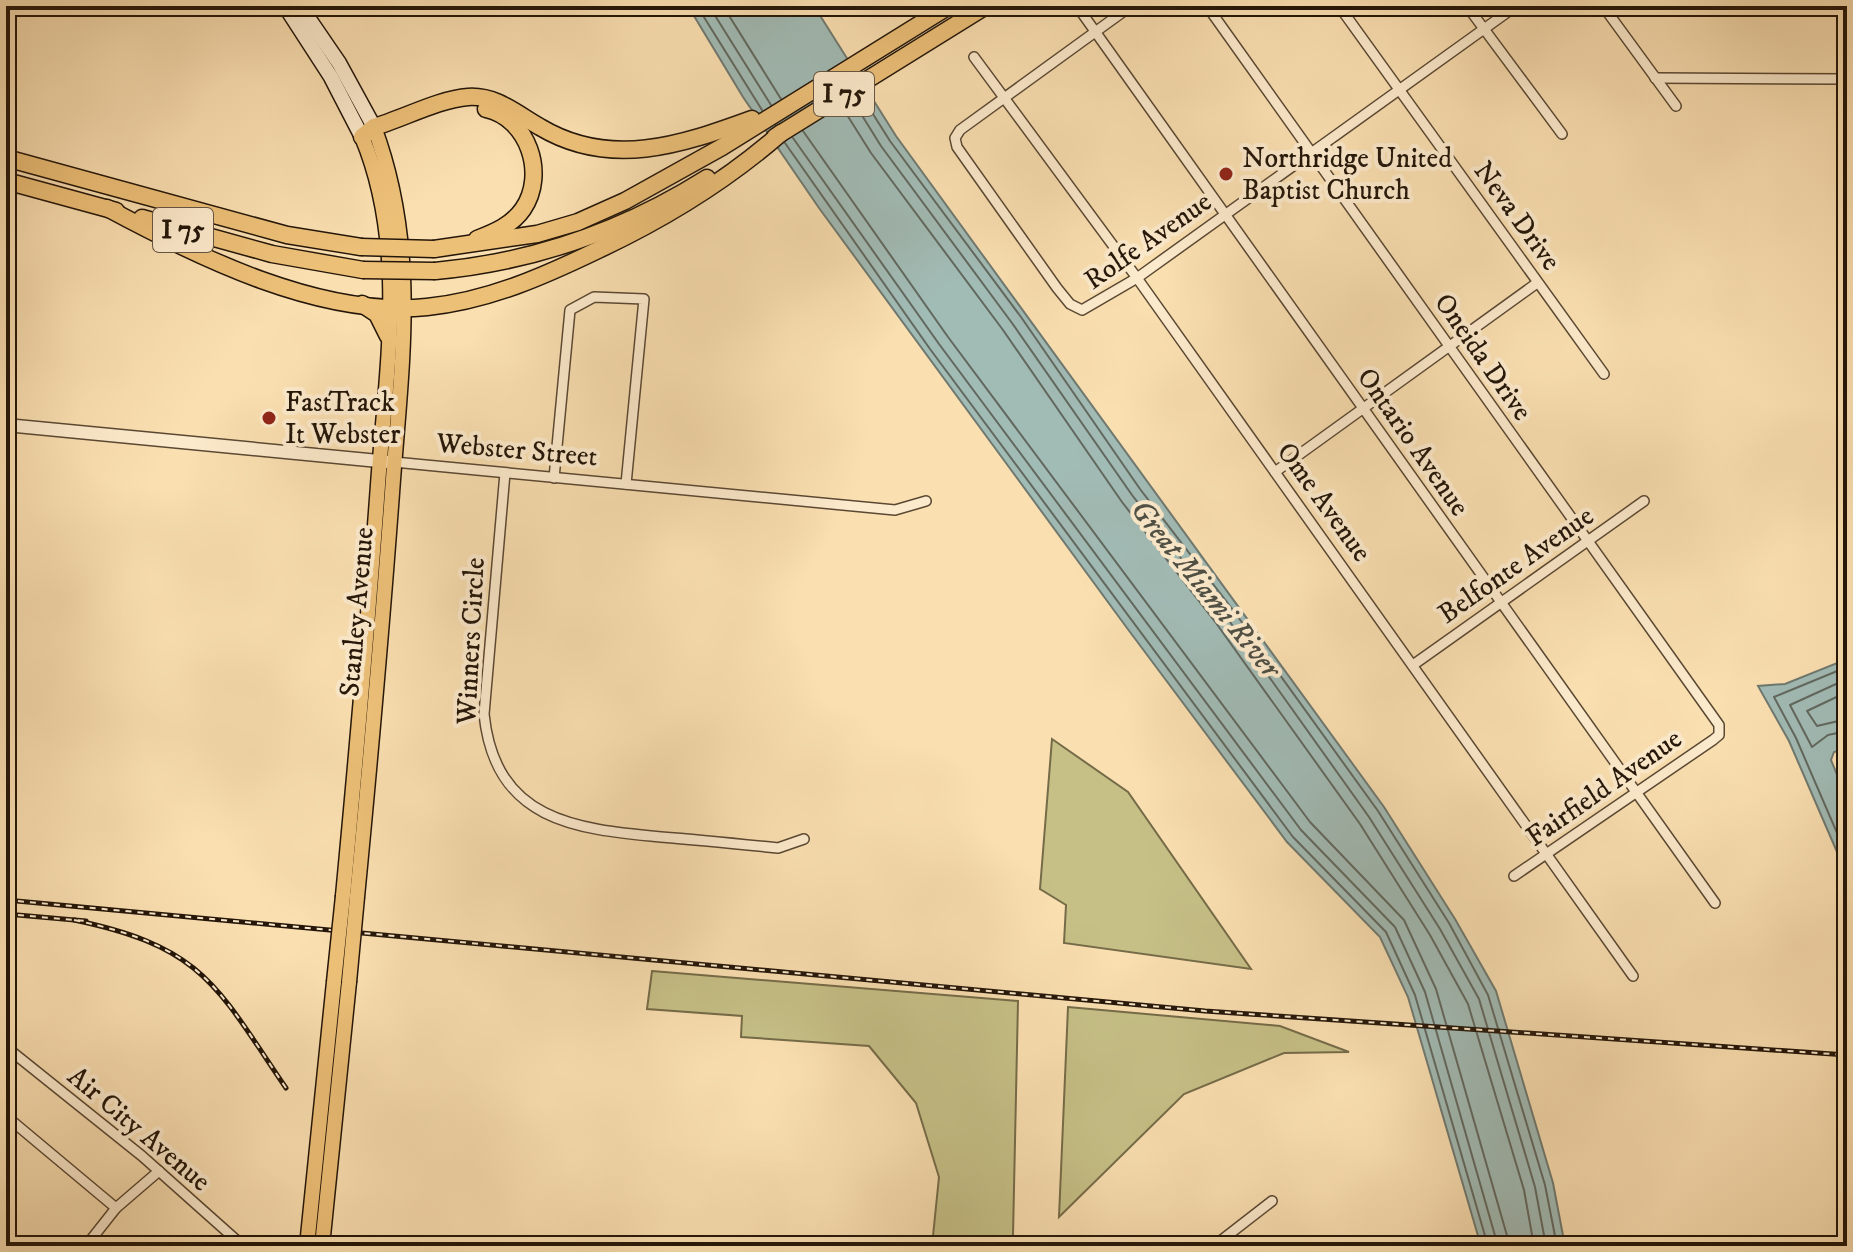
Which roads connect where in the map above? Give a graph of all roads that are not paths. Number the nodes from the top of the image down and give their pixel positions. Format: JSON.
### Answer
{"nodes":[{"id":1,"x":285,"y":6,"type":"edge"},
{"id":2,"x":300,"y":6,"type":"edge"},
{"id":3,"x":949,"y":6,"type":"edge"},
{"id":4,"x":986,"y":6,"type":"edge"},
{"id":5,"x":1077,"y":6,"type":"edge"},
{"id":6,"x":1131,"y":6,"type":"edge"},
{"id":7,"x":1207,"y":6,"type":"edge"},
{"id":8,"x":1339,"y":6,"type":"edge"},
{"id":9,"x":1467,"y":6,"type":"edge"},
{"id":10,"x":1516,"y":6,"type":"edge"},
{"id":11,"x":1603,"y":6,"type":"edge"},
{"id":12,"x":1484,"y":30,"type":"junction"},
{"id":13,"x":1095,"y":32,"type":"junction"},
{"id":14,"x":974,"y":57,"type":"dead end"},
{"id":15,"x":1655,"y":78,"type":"junction"},
{"id":16,"x":1847,"y":79,"type":"edge"},
{"id":17,"x":1399,"y":90,"type":"junction"},
{"id":18,"x":1005,"y":98,"type":"junction"},
{"id":19,"x":1676,"y":106,"type":"dead end"},
{"id":20,"x":371,"y":133,"type":"junction"},
{"id":21,"x":1562,"y":134,"type":"dead end"},
{"id":22,"x":715,"y":141,"type":"junction"},
{"id":23,"x":1311,"y":154,"type":"junction"},
{"id":24,"x":6,"y":158,"type":"edge"},
{"id":25,"x":734,"y":167,"type":"junction"},
{"id":26,"x":6,"y":181,"type":"edge"},
{"id":27,"x":107,"y":208,"type":"junction"},
{"id":28,"x":1223,"y":216,"type":"junction"},
{"id":29,"x":454,"y":247,"type":"junction"},
{"id":30,"x":1137,"y":278,"type":"junction"},
{"id":31,"x":1537,"y":283,"type":"junction"},
{"id":32,"x":361,"y":304,"type":"junction"},
{"id":33,"x":397,"y":307,"type":"junction"},
{"id":34,"x":388,"y":336,"type":"junction"},
{"id":35,"x":1449,"y":347,"type":"junction"},
{"id":36,"x":1604,"y":374,"type":"dead end"},
{"id":37,"x":1362,"y":407,"type":"junction"},
{"id":38,"x":6,"y":425,"type":"edge"},
{"id":39,"x":387,"y":462,"type":"junction"},
{"id":40,"x":1275,"y":472,"type":"junction"},
{"id":41,"x":505,"y":473,"type":"junction"},
{"id":42,"x":554,"y":478,"type":"junction"},
{"id":43,"x":626,"y":484,"type":"junction"},
{"id":44,"x":926,"y":501,"type":"dead end"},
{"id":45,"x":1644,"y":501,"type":"dead end"},
{"id":46,"x":1588,"y":542,"type":"junction"},
{"id":47,"x":1500,"y":603,"type":"junction"},
{"id":48,"x":1413,"y":665,"type":"junction"},
{"id":49,"x":1719,"y":735,"type":"joint"},
{"id":50,"x":1635,"y":792,"type":"junction"},
{"id":51,"x":804,"y":839,"type":"dead end"},
{"id":52,"x":1547,"y":854,"type":"junction"},
{"id":53,"x":1514,"y":876,"type":"dead end"},
{"id":54,"x":1715,"y":903,"type":"dead end"},
{"id":55,"x":1633,"y":976,"type":"dead end"},
{"id":56,"x":342,"y":982,"type":"junction"},
{"id":57,"x":6,"y":1047,"type":"edge"},
{"id":58,"x":6,"y":1116,"type":"edge"},
{"id":59,"x":159,"y":1171,"type":"junction"},
{"id":60,"x":1272,"y":1201,"type":"dead end"},
{"id":61,"x":116,"y":1208,"type":"junction"},
{"id":62,"x":86,"y":1246,"type":"edge"},
{"id":63,"x":243,"y":1246,"type":"edge"},
{"id":64,"x":307,"y":1246,"type":"edge"},
{"id":65,"x":322,"y":1246,"type":"edge"},
{"id":66,"x":1214,"y":1246,"type":"edge"}],
"edges":[{"from":1,"to":20,"type":"main road","name":"Stanley Avenue"},
{"from":2,"to":20,"type":"main road","name":"Stanley Avenue"},
{"from":3,"to":22,"type":"highway","number":"I 75"},
{"from":4,"to":25,"type":"highway","number":"I 75"},
{"from":5,"to":13,"type":"street","name":"Ontario Avenue"},
{"from":6,"to":13,"type":"street"},
{"from":7,"to":23,"type":"street","name":"Oneida Drive"},
{"from":8,"to":17,"type":"street","name":"Neva Drive"},
{"from":9,"to":12,"type":"street"},
{"from":10,"to":12,"type":"street","name":"Rolfe Avenue"},
{"from":11,"to":15,"type":"street"},
{"from":12,"to":17,"type":"street","name":"Rolfe Avenue"},
{"from":12,"to":21,"type":"street"},
{"from":13,"to":18,"type":"street"},
{"from":13,"to":28,"type":"street","name":"Ontario Avenue"},
{"from":14,"to":18,"type":"street","name":"Ome Avenue"},
{"from":15,"to":16,"type":"street"},
{"from":15,"to":19,"type":"street"},
{"from":17,"to":23,"type":"street","name":"Rolfe Avenue"},
{"from":17,"to":31,"type":"street","name":"Neva Drive"},
{"from":18,"to":30,"type":"street","name":"Ome Avenue"},
{"from":18,"to":30,"type":"street","name":"Rolfe Avenue"},
{"from":20,"to":22,"type":"highway"},
{"from":20,"to":29,"type":"highway"},
{"from":20,"to":33,"type":"main road","name":"Stanley Avenue"},
{"from":22,"to":29,"type":"highway","number":"I 75"},
{"from":23,"to":28,"type":"street","name":"Rolfe Avenue"},
{"from":23,"to":35,"type":"street","name":"Oneida Drive"},
{"from":24,"to":29,"type":"highway","number":"I 75","bridge":true},
{"from":25,"to":27,"type":"highway","number":"I 75","bridge":true},
{"from":25,"to":33,"type":"highway"},
{"from":26,"to":27,"type":"highway","number":"I 75"},
{"from":27,"to":32,"type":"highway"},
{"from":28,"to":30,"type":"street","name":"Rolfe Avenue"},
{"from":28,"to":37,"type":"street","name":"Ontario Avenue"},
{"from":30,"to":40,"type":"street","name":"Ome Avenue"},
{"from":31,"to":35,"type":"street"},
{"from":31,"to":36,"type":"street","name":"Neva Drive"},
{"from":32,"to":33,"type":"highway"},
{"from":32,"to":34,"type":"highway"},
{"from":33,"to":34,"type":"main road","name":"Stanley Avenue"},
{"from":33,"to":39,"type":"main road","name":"Stanley Avenue"},
{"from":34,"to":39,"type":"main road","name":"Stanley Avenue"},
{"from":35,"to":37,"type":"street"},
{"from":35,"to":46,"type":"street","name":"Oneida Drive"},
{"from":37,"to":40,"type":"street"},
{"from":37,"to":47,"type":"street","name":"Ontario Avenue"},
{"from":38,"to":39,"type":"street","name":"Webster Street"},
{"from":39,"to":41,"type":"street","name":"Webster Street"},
{"from":39,"to":56,"type":"main road","name":"Stanley Avenue","bridge":true},
{"from":40,"to":48,"type":"street","name":"Ome Avenue"},
{"from":41,"to":42,"type":"street","name":"Webster Street"},
{"from":41,"to":51,"type":"street","name":"Winners Circle"},
{"from":42,"to":43,"type":"street","name":"Webster Street"},
{"from":42,"to":43,"type":"street"},
{"from":43,"to":44,"type":"street","name":"Webster Street"},
{"from":45,"to":46,"type":"street","name":"Belfonte Avenue"},
{"from":46,"to":47,"type":"street","name":"Belfonte Avenue"},
{"from":46,"to":49,"type":"street","name":"Oneida Drive"},
{"from":47,"to":48,"type":"street","name":"Belfonte Avenue"},
{"from":47,"to":50,"type":"street","name":"Ontario Avenue"},
{"from":48,"to":52,"type":"street","name":"Ome Avenue"},
{"from":49,"to":50,"type":"street","name":"Fairfield Avenue"},
{"from":50,"to":52,"type":"street","name":"Fairfield Avenue"},
{"from":50,"to":54,"type":"street","name":"Ontario Avenue"},
{"from":52,"to":53,"type":"street","name":"Fairfield Avenue"},
{"from":52,"to":55,"type":"street","name":"Ome Avenue"},
{"from":56,"to":64,"type":"main road","name":"Stanley Avenue"},
{"from":56,"to":65,"type":"main road","name":"Stanley Avenue"},
{"from":57,"to":59,"type":"street","name":"Air City Avenue"},
{"from":58,"to":61,"type":"street"},
{"from":59,"to":61,"type":"street"},
{"from":59,"to":63,"type":"street","name":"Air City Avenue"},
{"from":60,"to":66,"type":"street"},
{"from":61,"to":62,"type":"street"}]}
